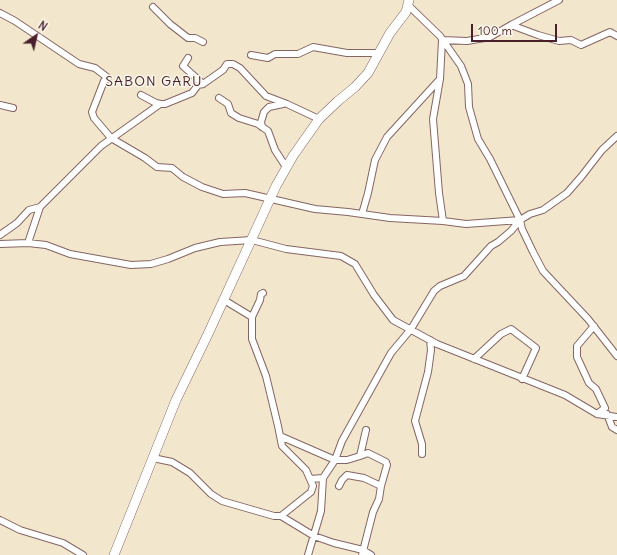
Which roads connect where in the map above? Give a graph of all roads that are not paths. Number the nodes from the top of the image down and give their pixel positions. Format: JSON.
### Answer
{"nodes":[{"id":1,"x":559,"y":0,"type":"edge"},
{"id":2,"x":408,"y":2,"type":"edge"},
{"id":3,"x":153,"y":8,"type":"dead end"},
{"id":4,"x":0,"y":13,"type":"edge"},
{"id":5,"x":511,"y":25,"type":"junction"},
{"id":6,"x":617,"y":36,"type":"edge"},
{"id":7,"x":442,"y":40,"type":"junction"},
{"id":8,"x":203,"y":42,"type":"dead end"},
{"id":9,"x":379,"y":53,"type":"junction"},
{"id":10,"x":250,"y":55,"type":"dead end"},
{"id":11,"x":188,"y":58,"type":"dead end"},
{"id":12,"x":440,"y":79,"type":"junction"},
{"id":13,"x":203,"y":84,"type":"junction"},
{"id":14,"x":141,"y":95,"type":"dead end"},
{"id":15,"x":266,"y":96,"type":"junction"},
{"id":16,"x":219,"y":98,"type":"dead end"},
{"id":17,"x":165,"y":104,"type":"junction"},
{"id":18,"x":287,"y":104,"type":"junction"},
{"id":19,"x":0,"y":105,"type":"edge"},
{"id":20,"x":269,"y":107,"type":"junction"},
{"id":21,"x":13,"y":108,"type":"dead end"},
{"id":22,"x":319,"y":120,"type":"junction"},
{"id":23,"x":262,"y":127,"type":"junction"},
{"id":24,"x":617,"y":136,"type":"edge"},
{"id":25,"x":111,"y":138,"type":"junction"},
{"id":26,"x":286,"y":167,"type":"junction"},
{"id":27,"x":270,"y":199,"type":"junction"},
{"id":28,"x":40,"y":207,"type":"junction"},
{"id":29,"x":362,"y":214,"type":"junction"},
{"id":30,"x":520,"y":220,"type":"junction"},
{"id":31,"x":443,"y":221,"type":"junction"},
{"id":32,"x":0,"y":235,"type":"edge"},
{"id":33,"x":252,"y":240,"type":"junction"},
{"id":34,"x":28,"y":243,"type":"junction"},
{"id":35,"x":0,"y":244,"type":"edge"},
{"id":36,"x":263,"y":293,"type":"dead end"},
{"id":37,"x":224,"y":300,"type":"junction"},
{"id":38,"x":252,"y":317,"type":"junction"},
{"id":39,"x":594,"y":326,"type":"junction"},
{"id":40,"x":411,"y":329,"type":"junction"},
{"id":41,"x":430,"y":340,"type":"junction"},
{"id":42,"x":617,"y":356,"type":"edge"},
{"id":43,"x":474,"y":359,"type":"junction"},
{"id":44,"x":522,"y":379,"type":"junction"},
{"id":45,"x":605,"y":408,"type":"junction"},
{"id":46,"x":597,"y":414,"type":"junction"},
{"id":47,"x":608,"y":416,"type":"junction"},
{"id":48,"x":617,"y":417,"type":"edge"},
{"id":49,"x":366,"y":430,"type":"dead end"},
{"id":50,"x":617,"y":430,"type":"edge"},
{"id":51,"x":280,"y":436,"type":"junction"},
{"id":52,"x":422,"y":454,"type":"dead end"},
{"id":53,"x":360,"y":456,"type":"junction"},
{"id":54,"x":153,"y":458,"type":"junction"},
{"id":55,"x":334,"y":460,"type":"junction"},
{"id":56,"x":323,"y":478,"type":"junction"},
{"id":57,"x":310,"y":479,"type":"junction"},
{"id":58,"x":339,"y":486,"type":"dead end"},
{"id":59,"x":381,"y":486,"type":"junction"},
{"id":60,"x":281,"y":516,"type":"junction"},
{"id":61,"x":0,"y":520,"type":"edge"},
{"id":62,"x":314,"y":536,"type":"junction"},
{"id":63,"x":362,"y":553,"type":"edge"},
{"id":64,"x":83,"y":555,"type":"edge"},
{"id":65,"x":114,"y":555,"type":"edge"},
{"id":66,"x":308,"y":555,"type":"edge"},
{"id":67,"x":371,"y":555,"type":"edge"}],
"edges":[{"from":1,"to":5,"type":"street"},
{"from":2,"to":7,"type":"street"},
{"from":2,"to":9,"type":"street"},
{"from":3,"to":8,"type":"street"},
{"from":4,"to":25,"type":"street"},
{"from":5,"to":6,"type":"street"},
{"from":5,"to":7,"type":"street"},
{"from":7,"to":12,"type":"street"},
{"from":7,"to":30,"type":"street"},
{"from":9,"to":10,"type":"street"},
{"from":9,"to":22,"type":"street"},
{"from":11,"to":13,"type":"street"},
{"from":12,"to":29,"type":"street"},
{"from":12,"to":31,"type":"street"},
{"from":13,"to":15,"type":"street"},
{"from":13,"to":17,"type":"street"},
{"from":14,"to":17,"type":"street"},
{"from":15,"to":18,"type":"street"},
{"from":15,"to":20,"type":"street"},
{"from":16,"to":23,"type":"street"},
{"from":17,"to":25,"type":"street"},
{"from":18,"to":20,"type":"street"},
{"from":18,"to":22,"type":"street"},
{"from":19,"to":21,"type":"street"},
{"from":20,"to":23,"type":"street"},
{"from":22,"to":26,"type":"street"},
{"from":23,"to":26,"type":"street"},
{"from":24,"to":30,"type":"street"},
{"from":25,"to":27,"type":"street"},
{"from":25,"to":28,"type":"street"},
{"from":26,"to":27,"type":"street"},
{"from":27,"to":29,"type":"street"},
{"from":27,"to":33,"type":"street"},
{"from":28,"to":32,"type":"street"},
{"from":28,"to":34,"type":"street"},
{"from":29,"to":31,"type":"street"},
{"from":30,"to":31,"type":"street"},
{"from":30,"to":39,"type":"street"},
{"from":30,"to":40,"type":"street"},
{"from":33,"to":34,"type":"street"},
{"from":33,"to":37,"type":"street"},
{"from":33,"to":40,"type":"street"},
{"from":34,"to":35,"type":"street"},
{"from":36,"to":38,"type":"street"},
{"from":37,"to":38,"type":"street"},
{"from":37,"to":54,"type":"street"},
{"from":38,"to":51,"type":"street"},
{"from":39,"to":42,"type":"street"},
{"from":39,"to":45,"type":"street"},
{"from":40,"to":41,"type":"street"},
{"from":40,"to":55,"type":"street"},
{"from":41,"to":43,"type":"street"},
{"from":41,"to":52,"type":"street"},
{"from":43,"to":44,"type":"street"},
{"from":43,"to":44,"type":"street"},
{"from":44,"to":46,"type":"street"},
{"from":45,"to":46,"type":"street"},
{"from":45,"to":47,"type":"street"},
{"from":46,"to":47,"type":"street"},
{"from":47,"to":48,"type":"street"},
{"from":47,"to":50,"type":"street"},
{"from":49,"to":53,"type":"street"},
{"from":51,"to":55,"type":"street"},
{"from":51,"to":57,"type":"street"},
{"from":53,"to":55,"type":"street"},
{"from":53,"to":59,"type":"street"},
{"from":54,"to":60,"type":"street"},
{"from":54,"to":65,"type":"street"},
{"from":55,"to":56,"type":"street"},
{"from":56,"to":57,"type":"street"},
{"from":56,"to":62,"type":"street"},
{"from":57,"to":60,"type":"street"},
{"from":58,"to":59,"type":"street"},
{"from":59,"to":63,"type":"street"},
{"from":60,"to":62,"type":"street"},
{"from":61,"to":64,"type":"street"},
{"from":62,"to":63,"type":"street"},
{"from":62,"to":66,"type":"street"},
{"from":63,"to":67,"type":"street"}]}
